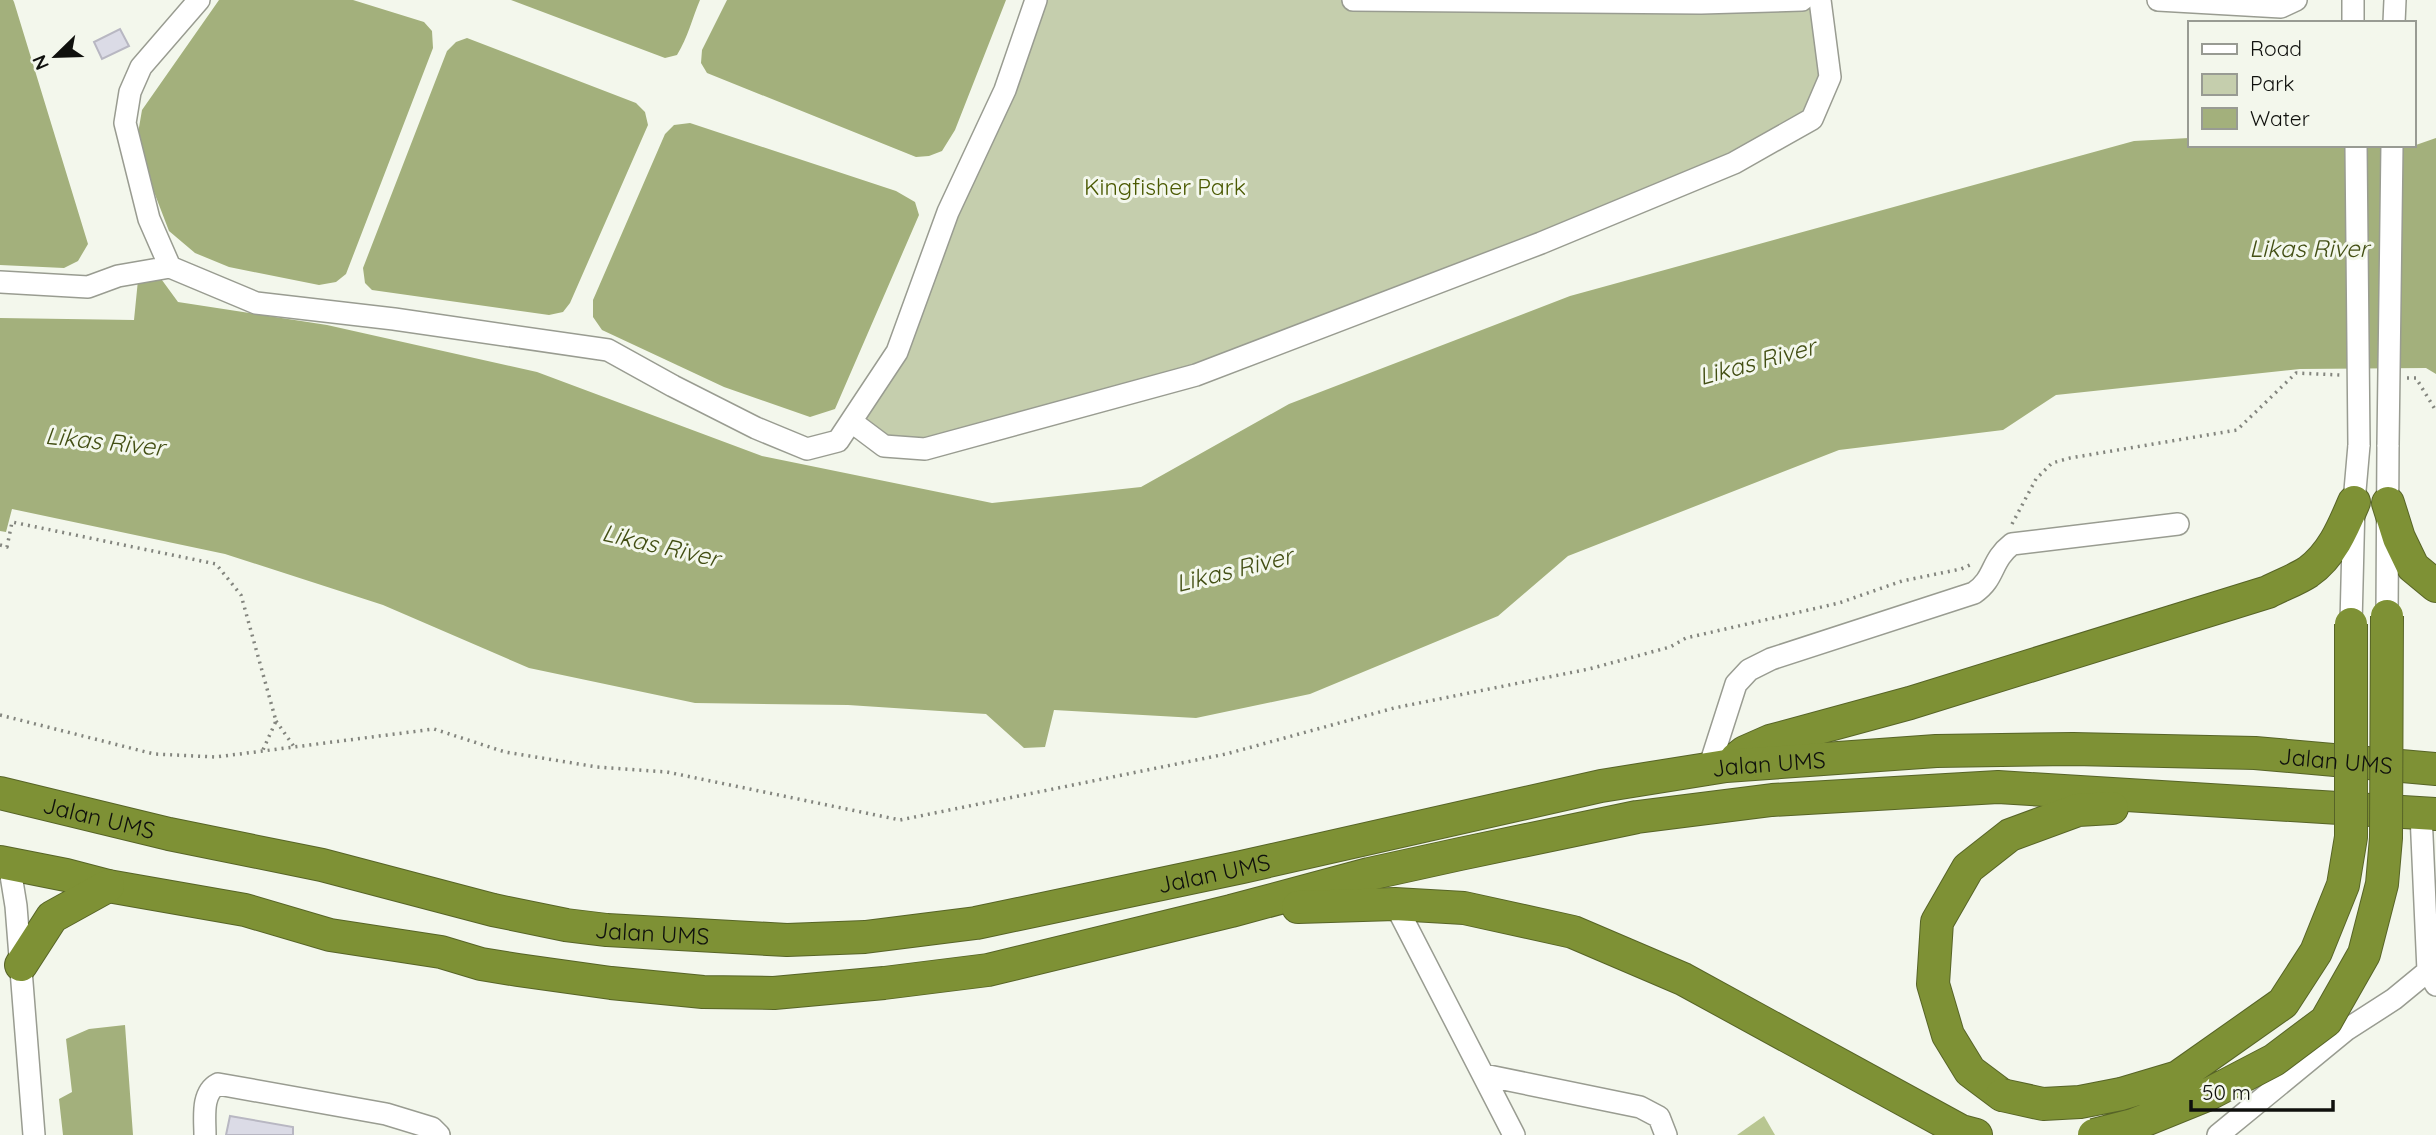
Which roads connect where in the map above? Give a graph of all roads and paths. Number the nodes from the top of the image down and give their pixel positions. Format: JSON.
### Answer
{"nodes":[{"id":1,"x":199,"y":0,"type":"edge"},
{"id":2,"x":1036,"y":0,"type":"edge"},
{"id":3,"x":1353,"y":0,"type":"edge"},
{"id":4,"x":1802,"y":0,"type":"edge"},
{"id":5,"x":1819,"y":0,"type":"edge"},
{"id":6,"x":2158,"y":0,"type":"edge"},
{"id":7,"x":2353,"y":0,"type":"edge"},
{"id":8,"x":2395,"y":0,"type":"edge"},
{"id":9,"x":1508,"y":1,"type":"edge"},
{"id":10,"x":1701,"y":1,"type":"edge"},
{"id":11,"x":2289,"y":3,"type":"edge"},
{"id":12,"x":2353,"y":21,"type":"edge"},
{"id":13,"x":2394,"y":21,"type":"edge"},
{"id":14,"x":2356,"y":147,"type":"edge"},
{"id":15,"x":2392,"y":147,"type":"edge"},
{"id":16,"x":170,"y":267,"type":"junction"},
{"id":17,"x":0,"y":282,"type":"edge"},
{"id":18,"x":2349,"y":375,"type":"dead end"},
{"id":19,"x":2402,"y":377,"type":"dead end"},
{"id":20,"x":2436,"y":411,"type":"edge"},
{"id":21,"x":852,"y":422,"type":"junction"},
{"id":22,"x":2354,"y":502,"type":"junction"},
{"id":23,"x":2388,"y":503,"type":"junction"},
{"id":24,"x":2178,"y":524,"type":"dead end"},
{"id":25,"x":2010,"y":527,"type":"dead end"},
{"id":26,"x":0,"y":545,"type":"edge"},
{"id":27,"x":1982,"y":559,"type":"dead end"},
{"id":28,"x":2436,"y":586,"type":"edge"},
{"id":29,"x":2387,"y":616,"type":"joint"},
{"id":30,"x":2351,"y":624,"type":"joint"},
{"id":31,"x":0,"y":715,"type":"edge"},
{"id":32,"x":276,"y":721,"type":"junction"},
{"id":33,"x":295,"y":748,"type":"junction"},
{"id":34,"x":261,"y":753,"type":"junction"},
{"id":35,"x":1717,"y":767,"type":"junction"},
{"id":36,"x":2436,"y":769,"type":"edge"},
{"id":37,"x":0,"y":793,"type":"edge"},
{"id":38,"x":2197,"y":801,"type":"junction"},
{"id":39,"x":2429,"y":814,"type":"edge"},
{"id":40,"x":3,"y":857,"type":"edge"},
{"id":41,"x":108,"y":886,"type":"junction"},
{"id":42,"x":1395,"y":904,"type":"junction"},
{"id":43,"x":1231,"y":911,"type":"junction"},
{"id":44,"x":21,"y":965,"type":"junction"},
{"id":45,"x":2432,"y":978,"type":"edge"},
{"id":46,"x":1484,"y":1074,"type":"junction"},
{"id":47,"x":34,"y":1135,"type":"edge"},
{"id":48,"x":205,"y":1135,"type":"edge"},
{"id":49,"x":439,"y":1135,"type":"edge"},
{"id":50,"x":1514,"y":1135,"type":"edge"},
{"id":51,"x":1666,"y":1135,"type":"edge"},
{"id":52,"x":1976,"y":1135,"type":"edge"},
{"id":53,"x":2094,"y":1135,"type":"edge"},
{"id":54,"x":2218,"y":1135,"type":"edge"}],
"edges":[{"from":1,"to":16,"type":"street"},
{"from":2,"to":21,"type":"street"},
{"from":3,"to":9,"type":"street"},
{"from":4,"to":10,"type":"street"},
{"from":5,"to":21,"type":"street"},
{"from":6,"to":11,"type":"street"},
{"from":7,"to":12,"type":"street"},
{"from":8,"to":13,"type":"street"},
{"from":9,"to":10,"type":"street"},
{"from":14,"to":22,"type":"street","bridge":true},
{"from":15,"to":23,"type":"street","bridge":true},
{"from":16,"to":17,"type":"street"},
{"from":16,"to":21,"type":"street"},
{"from":18,"to":25,"type":"path"},
{"from":19,"to":20,"type":"path"},
{"from":22,"to":30,"type":"street"},
{"from":22,"to":35,"type":"highway"},
{"from":23,"to":28,"type":"highway"},
{"from":23,"to":29,"type":"street"},
{"from":24,"to":35,"type":"street"},
{"from":26,"to":32,"type":"path"},
{"from":27,"to":33,"type":"path"},
{"from":29,"to":53,"type":"highway","bridge":true},
{"from":30,"to":38,"type":"highway","bridge":true},
{"from":31,"to":34,"type":"path"},
{"from":32,"to":33,"type":"path"},
{"from":32,"to":34,"type":"path"},
{"from":33,"to":34,"type":"path"},
{"from":35,"to":36,"type":"highway","name":"Jalan UMS"},
{"from":35,"to":37,"type":"highway","name":"Jalan UMS"},
{"from":38,"to":39,"type":"highway","name":"Jalan UMS"},
{"from":38,"to":43,"type":"highway","name":"Jalan UMS"},
{"from":39,"to":45,"type":"street"},
{"from":40,"to":41,"type":"highway","name":"Jalan UMS"},
{"from":40,"to":44,"type":"street"},
{"from":41,"to":43,"type":"highway","name":"Jalan UMS"},
{"from":41,"to":44,"type":"highway"},
{"from":42,"to":43,"type":"highway"},
{"from":42,"to":46,"type":"street"},
{"from":42,"to":52,"type":"highway"},
{"from":44,"to":47,"type":"street"},
{"from":45,"to":54,"type":"street"},
{"from":46,"to":50,"type":"street"},
{"from":46,"to":51,"type":"street"},
{"from":48,"to":49,"type":"street"}]}
